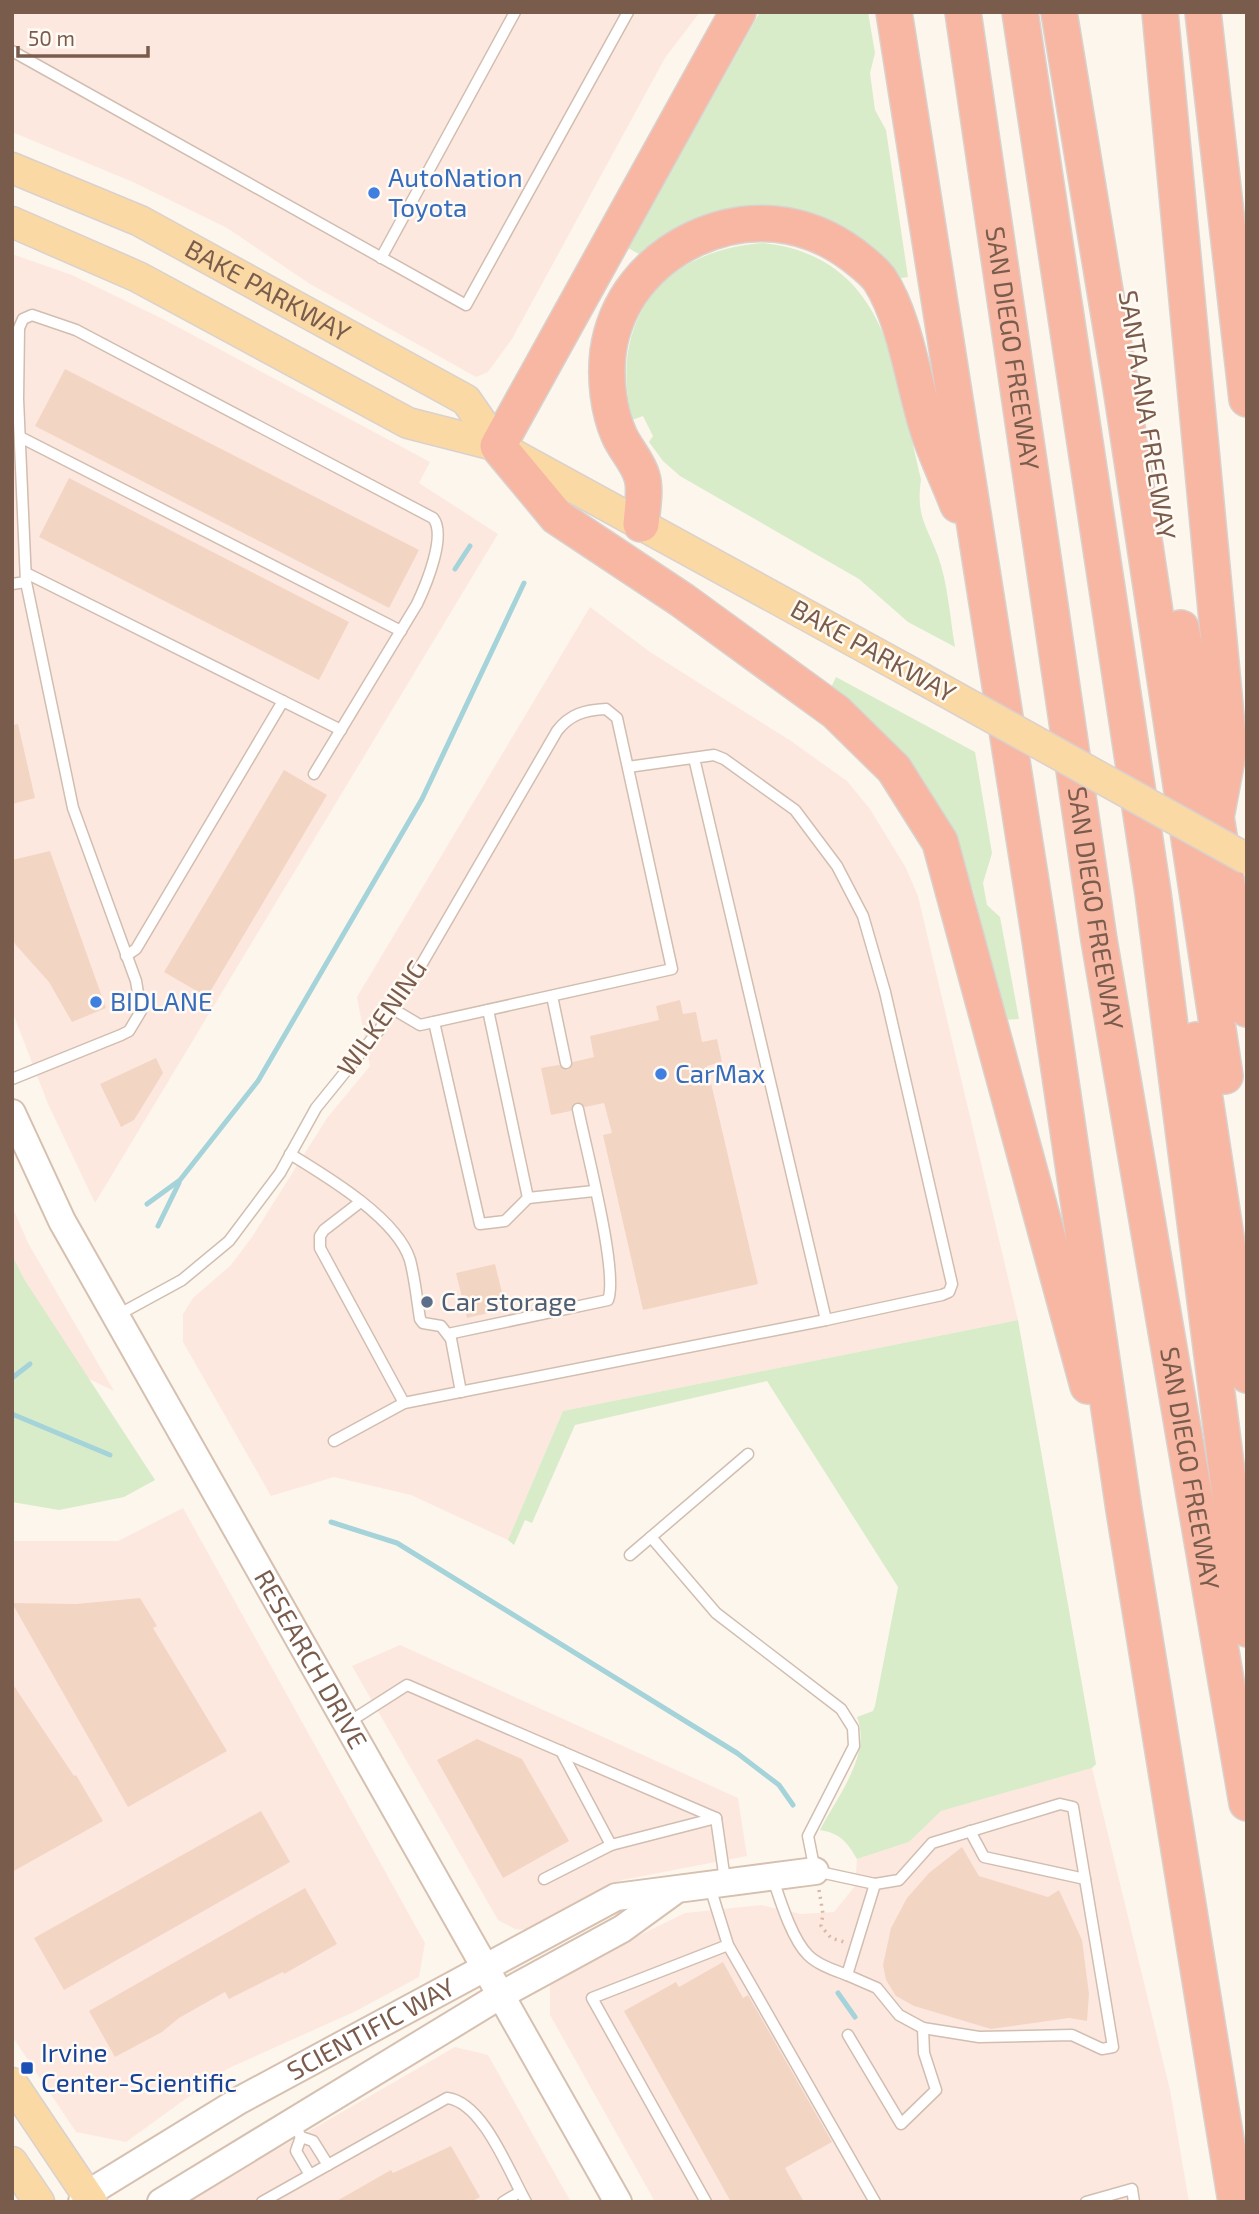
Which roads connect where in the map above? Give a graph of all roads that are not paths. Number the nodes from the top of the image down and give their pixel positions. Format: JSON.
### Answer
{"nodes":[{"id":1,"x":515,"y":12,"type":"edge"},
{"id":2,"x":628,"y":12,"type":"edge"},
{"id":3,"x":738,"y":12,"type":"edge"},
{"id":4,"x":894,"y":12,"type":"edge"},
{"id":5,"x":963,"y":12,"type":"edge"},
{"id":6,"x":1020,"y":12,"type":"edge"},
{"id":7,"x":1041,"y":12,"type":"edge"},
{"id":8,"x":1059,"y":12,"type":"edge"},
{"id":9,"x":1083,"y":12,"type":"edge"},
{"id":10,"x":1160,"y":12,"type":"edge"},
{"id":11,"x":1203,"y":12,"type":"edge"},
{"id":12,"x":12,"y":51,"type":"edge"},
{"id":13,"x":12,"y":168,"type":"edge"},
{"id":14,"x":12,"y":222,"type":"edge"},
{"id":15,"x":382,"y":258,"type":"junction"},
{"id":16,"x":1247,"y":399,"type":"edge"},
{"id":17,"x":20,"y":437,"type":"junction"},
{"id":18,"x":498,"y":446,"type":"junction"},
{"id":19,"x":1097,"y":463,"type":"junction"},
{"id":20,"x":641,"y":524,"type":"junction"},
{"id":21,"x":982,"y":563,"type":"junction"},
{"id":22,"x":26,"y":577,"type":"junction"},
{"id":23,"x":12,"y":584,"type":"edge"},
{"id":24,"x":401,"y":631,"type":"junction"},
{"id":25,"x":283,"y":701,"type":"junction"},
{"id":26,"x":341,"y":730,"type":"junction"},
{"id":27,"x":694,"y":758,"type":"junction"},
{"id":28,"x":628,"y":767,"type":"junction"},
{"id":29,"x":314,"y":774,"type":"dead end"},
{"id":30,"x":1216,"y":817,"type":"junction"},
{"id":31,"x":1247,"y":859,"type":"edge"},
{"id":32,"x":126,"y":956,"type":"junction"},
{"id":33,"x":552,"y":996,"type":"junction"},
{"id":34,"x":393,"y":1009,"type":"junction"},
{"id":35,"x":1247,"y":1009,"type":"edge"},
{"id":36,"x":488,"y":1010,"type":"junction"},
{"id":37,"x":434,"y":1022,"type":"junction"},
{"id":38,"x":566,"y":1063,"type":"dead end"},
{"id":39,"x":12,"y":1079,"type":"edge"},
{"id":40,"x":578,"y":1109,"type":"dead end"},
{"id":41,"x":12,"y":1113,"type":"edge"},
{"id":42,"x":290,"y":1154,"type":"junction"},
{"id":43,"x":594,"y":1191,"type":"junction"},
{"id":44,"x":528,"y":1198,"type":"junction"},
{"id":45,"x":359,"y":1203,"type":"junction"},
{"id":46,"x":1247,"y":1225,"type":"edge"},
{"id":47,"x":116,"y":1316,"type":"junction"},
{"id":48,"x":826,"y":1320,"type":"junction"},
{"id":49,"x":448,"y":1334,"type":"junction"},
{"id":50,"x":1247,"y":1375,"type":"edge"},
{"id":51,"x":461,"y":1392,"type":"junction"},
{"id":52,"x":404,"y":1404,"type":"junction"},
{"id":53,"x":334,"y":1441,"type":"dead end"},
{"id":54,"x":748,"y":1454,"type":"dead end"},
{"id":55,"x":1124,"y":1510,"type":"junction"},
{"id":56,"x":651,"y":1537,"type":"junction"},
{"id":57,"x":630,"y":1555,"type":"dead end"},
{"id":58,"x":1247,"y":1629,"type":"edge"},
{"id":59,"x":347,"y":1724,"type":"junction"},
{"id":60,"x":561,"y":1751,"type":"junction"},
{"id":61,"x":1247,"y":1803,"type":"edge"},
{"id":62,"x":716,"y":1818,"type":"junction"},
{"id":63,"x":970,"y":1831,"type":"junction"},
{"id":64,"x":611,"y":1845,"type":"junction"},
{"id":65,"x":815,"y":1871,"type":"junction"},
{"id":66,"x":771,"y":1875,"type":"junction"},
{"id":67,"x":544,"y":1879,"type":"dead end"},
{"id":68,"x":1085,"y":1879,"type":"junction"},
{"id":69,"x":717,"y":1882,"type":"junction"},
{"id":70,"x":875,"y":1884,"type":"junction"},
{"id":71,"x":674,"y":1891,"type":"junction"},
{"id":72,"x":728,"y":1945,"type":"junction"},
{"id":73,"x":486,"y":1968,"type":"junction"},
{"id":74,"x":848,"y":1975,"type":"junction"},
{"id":75,"x":501,"y":1995,"type":"junction"},
{"id":76,"x":923,"y":2028,"type":"junction"},
{"id":77,"x":848,"y":2035,"type":"dead end"},
{"id":78,"x":12,"y":2083,"type":"edge"},
{"id":79,"x":297,"y":2129,"type":"junction"},
{"id":80,"x":12,"y":2162,"type":"edge"},
{"id":81,"x":328,"y":2165,"type":"junction"},
{"id":82,"x":310,"y":2175,"type":"junction"},
{"id":83,"x":523,"y":2197,"type":"edge"},
{"id":84,"x":87,"y":2199,"type":"edge"},
{"id":85,"x":39,"y":2202,"type":"edge"},
{"id":86,"x":161,"y":2202,"type":"edge"},
{"id":87,"x":262,"y":2202,"type":"edge"},
{"id":88,"x":503,"y":2202,"type":"edge"},
{"id":89,"x":618,"y":2202,"type":"edge"},
{"id":90,"x":706,"y":2202,"type":"edge"},
{"id":91,"x":875,"y":2202,"type":"edge"},
{"id":92,"x":1086,"y":2202,"type":"edge"},
{"id":93,"x":1134,"y":2202,"type":"edge"},
{"id":94,"x":1236,"y":2202,"type":"edge"}],
"edges":[{"from":1,"to":15,"type":"lane"},
{"from":2,"to":15,"type":"lane"},
{"from":3,"to":18,"type":"highway"},
{"from":4,"to":21,"type":"highway"},
{"from":5,"to":61,"type":"highway","name":"SAN DIEGO FREEWAY"},
{"from":6,"to":19,"type":"highway"},
{"from":7,"to":19,"type":"highway"},
{"from":8,"to":46,"type":"highway"},
{"from":9,"to":30,"type":"highway","name":"SANTA ANA FREEWAY"},
{"from":10,"to":30,"type":"highway"},
{"from":11,"to":16,"type":"highway"},
{"from":12,"to":15,"type":"lane"},
{"from":13,"to":18,"type":"main road","name":"BAKE PARKWAY"},
{"from":14,"to":18,"type":"main road","name":"BAKE PARKWAY"},
{"from":17,"to":22,"type":"lane"},
{"from":17,"to":24,"type":"lane"},
{"from":17,"to":24,"type":"lane"},
{"from":18,"to":20,"type":"main road","name":"BAKE PARKWAY"},
{"from":18,"to":55,"type":"highway"},
{"from":19,"to":50,"type":"highway"},
{"from":19,"to":58,"type":"highway"},
{"from":20,"to":21,"type":"highway"},
{"from":20,"to":31,"type":"main road","name":"BAKE PARKWAY","bridge":true},
{"from":21,"to":55,"type":"highway"},
{"from":22,"to":23,"type":"lane"},
{"from":22,"to":25,"type":"lane"},
{"from":22,"to":32,"type":"lane"},
{"from":24,"to":26,"type":"lane"},
{"from":25,"to":26,"type":"lane"},
{"from":25,"to":32,"type":"lane"},
{"from":26,"to":29,"type":"lane"},
{"from":27,"to":28,"type":"lane"},
{"from":27,"to":48,"type":"lane"},
{"from":27,"to":48,"type":"lane"},
{"from":28,"to":33,"type":"lane"},
{"from":28,"to":34,"type":"lane","name":"WILKENING"},
{"from":30,"to":35,"type":"highway"},
{"from":32,"to":39,"type":"lane"},
{"from":33,"to":36,"type":"lane"},
{"from":33,"to":38,"type":"lane"},
{"from":34,"to":37,"type":"lane"},
{"from":34,"to":42,"type":"lane","name":"WILKENING"},
{"from":36,"to":37,"type":"lane"},
{"from":36,"to":44,"type":"lane"},
{"from":37,"to":44,"type":"lane"},
{"from":40,"to":43,"type":"lane"},
{"from":41,"to":47,"type":"street","name":"RESEARCH DRIVE"},
{"from":42,"to":45,"type":"lane"},
{"from":42,"to":47,"type":"lane","name":"WILKENING"},
{"from":43,"to":44,"type":"lane"},
{"from":43,"to":49,"type":"lane"},
{"from":45,"to":49,"type":"lane"},
{"from":45,"to":52,"type":"lane"},
{"from":47,"to":59,"type":"street","name":"RESEARCH DRIVE"},
{"from":48,"to":51,"type":"lane"},
{"from":49,"to":51,"type":"lane"},
{"from":51,"to":52,"type":"lane"},
{"from":52,"to":53,"type":"lane"},
{"from":54,"to":56,"type":"lane"},
{"from":55,"to":94,"type":"highway"},
{"from":56,"to":57,"type":"lane"},
{"from":56,"to":65,"type":"lane"},
{"from":59,"to":60,"type":"lane"},
{"from":59,"to":73,"type":"street","name":"RESEARCH DRIVE"},
{"from":60,"to":62,"type":"lane"},
{"from":60,"to":64,"type":"lane"},
{"from":62,"to":64,"type":"lane"},
{"from":62,"to":69,"type":"lane"},
{"from":63,"to":68,"type":"lane"},
{"from":63,"to":68,"type":"lane"},
{"from":63,"to":70,"type":"lane"},
{"from":64,"to":67,"type":"lane"},
{"from":65,"to":66,"type":"street","name":"SCIENTIFIC WAY"},
{"from":65,"to":70,"type":"lane"},
{"from":66,"to":69,"type":"street","name":"SCIENTIFIC WAY"},
{"from":66,"to":74,"type":"lane"},
{"from":68,"to":76,"type":"lane"},
{"from":69,"to":71,"type":"street","name":"SCIENTIFIC WAY"},
{"from":69,"to":72,"type":"lane"},
{"from":70,"to":74,"type":"lane"},
{"from":71,"to":73,"type":"street","name":"SCIENTIFIC WAY"},
{"from":71,"to":75,"type":"street","name":"SCIENTIFIC WAY"},
{"from":72,"to":90,"type":"lane"},
{"from":72,"to":91,"type":"lane"},
{"from":73,"to":75,"type":"street","name":"RESEARCH DRIVE"},
{"from":73,"to":84,"type":"street","name":"SCIENTIFIC WAY"},
{"from":74,"to":76,"type":"lane"},
{"from":75,"to":79,"type":"street","name":"SCIENTIFIC WAY"},
{"from":75,"to":89,"type":"street","name":"RESEARCH DRIVE"},
{"from":76,"to":77,"type":"lane"},
{"from":78,"to":84,"type":"main road"},
{"from":79,"to":81,"type":"lane"},
{"from":79,"to":82,"type":"lane"},
{"from":79,"to":86,"type":"street","name":"SCIENTIFIC WAY"},
{"from":80,"to":85,"type":"main road"},
{"from":81,"to":82,"type":"lane"},
{"from":81,"to":83,"type":"lane"},
{"from":82,"to":87,"type":"lane"},
{"from":83,"to":88,"type":"lane"},
{"from":92,"to":93,"type":"lane"}]}
